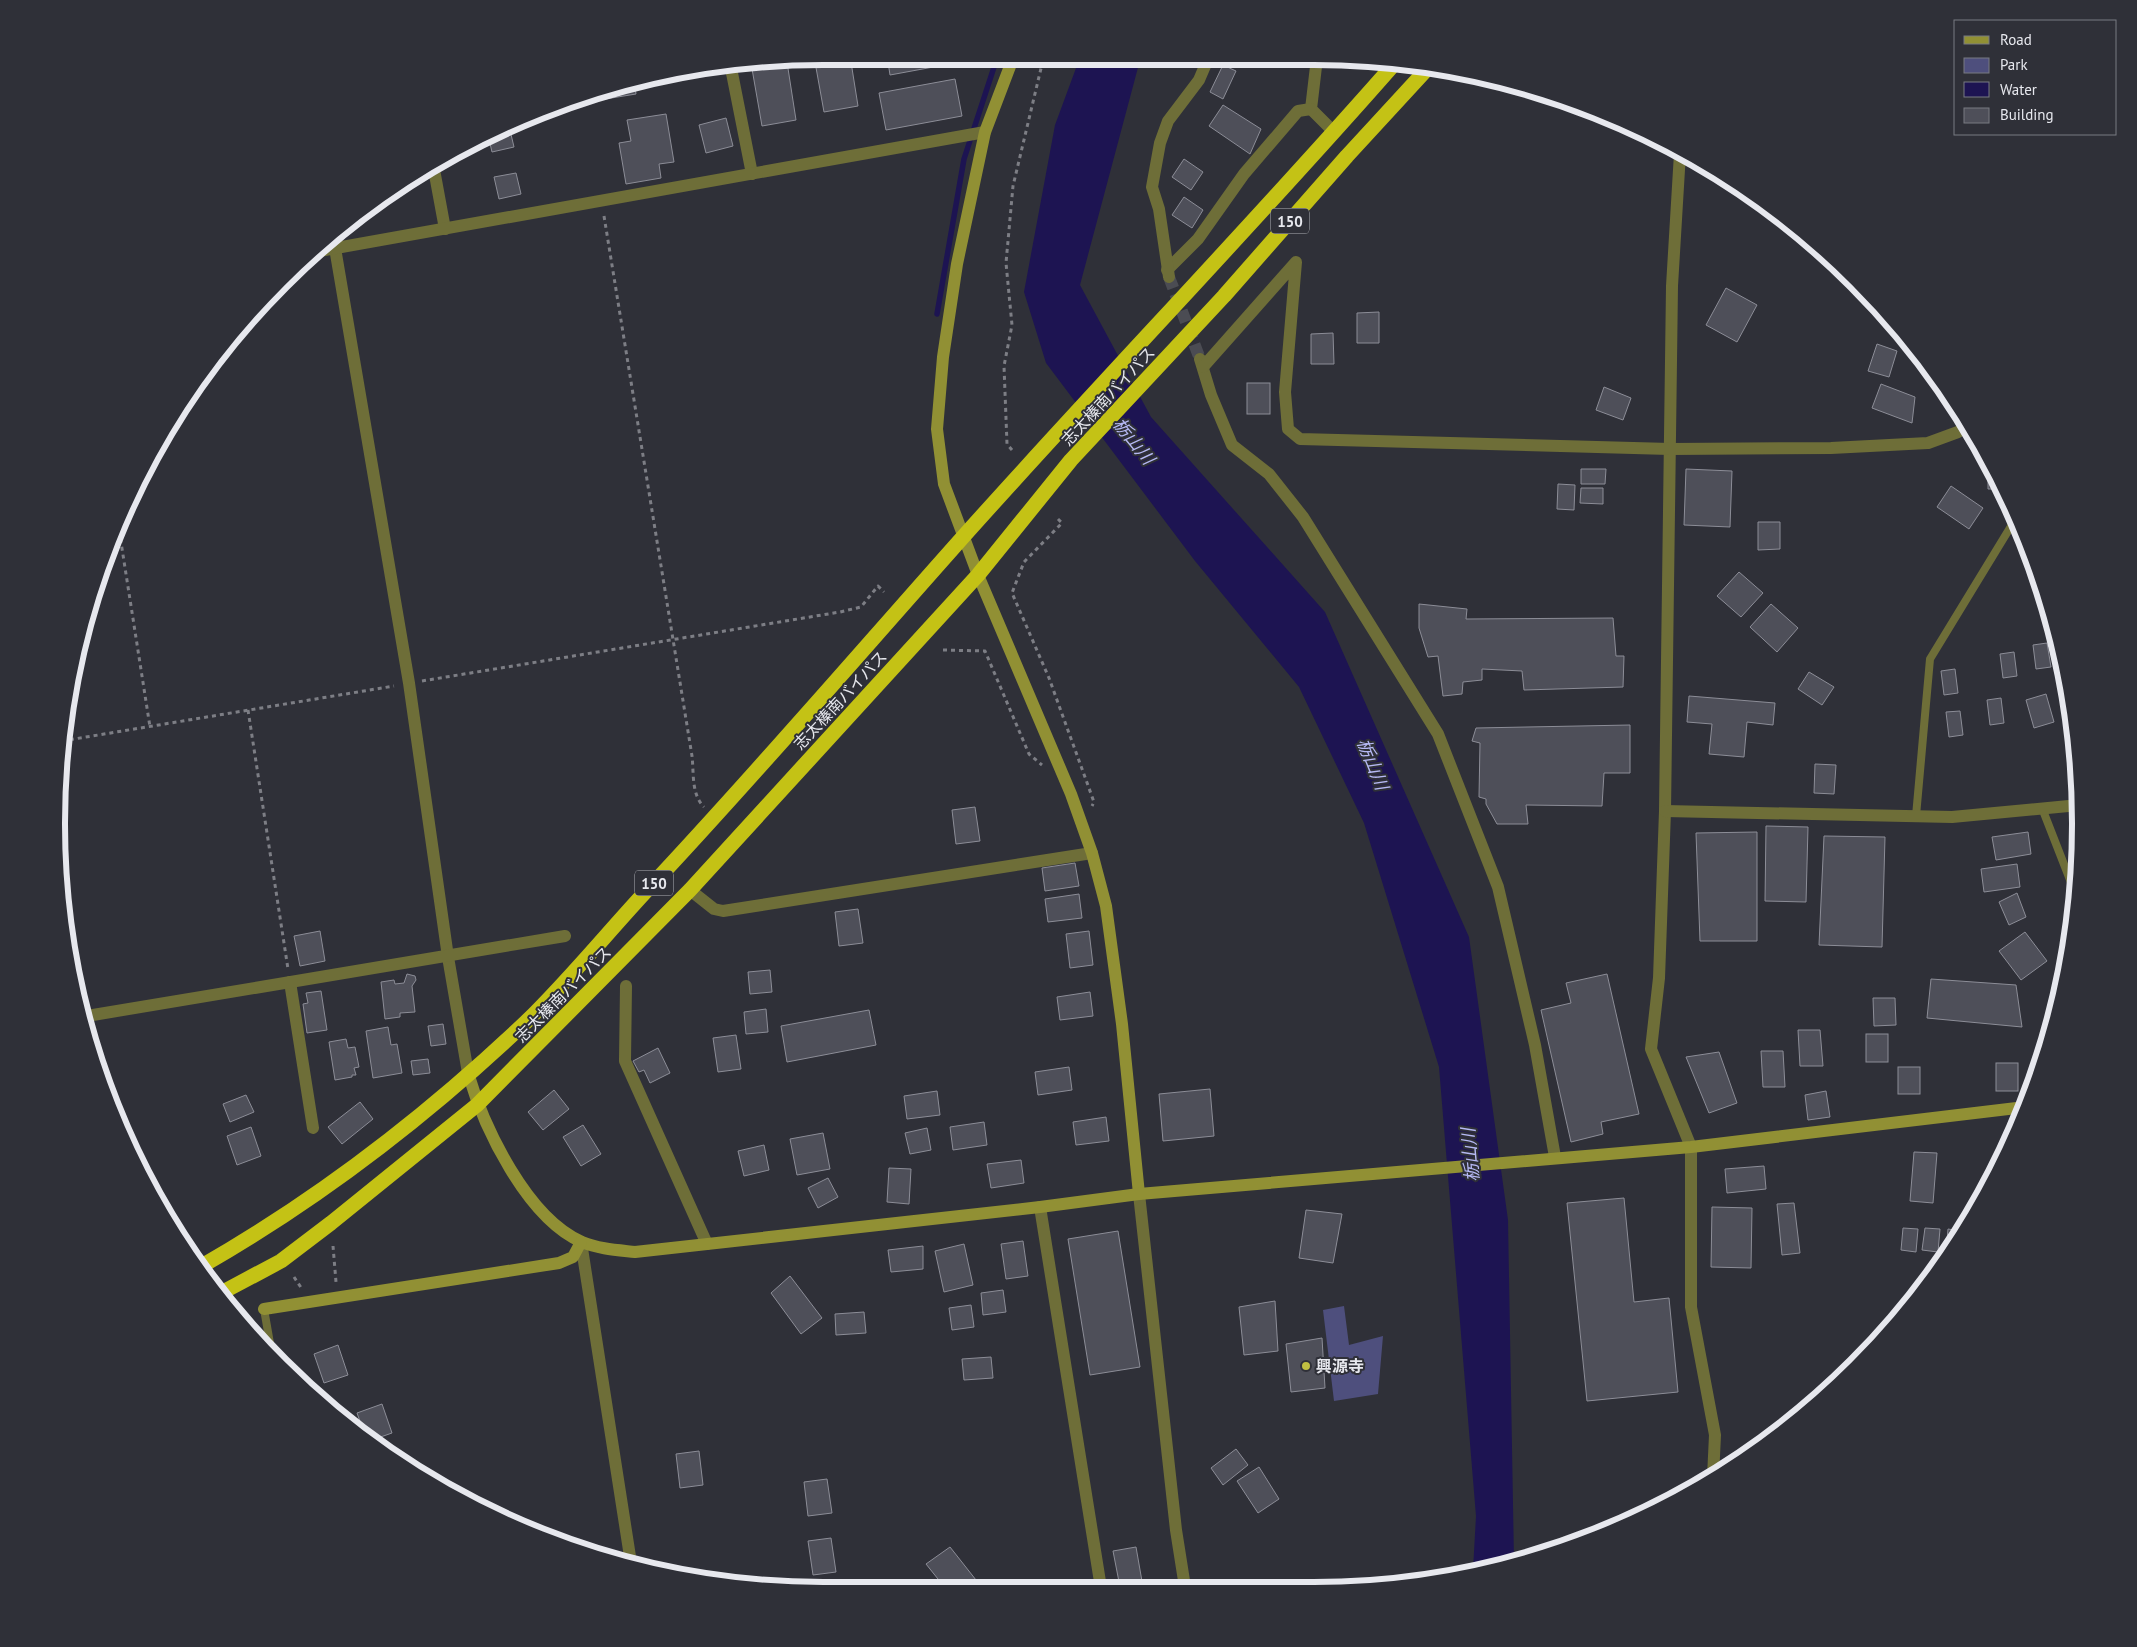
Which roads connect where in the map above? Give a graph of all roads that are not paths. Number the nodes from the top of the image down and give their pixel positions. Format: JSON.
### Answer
{"nodes":[{"id":1,"x":1010,"y":65,"type":"edge"},
{"id":2,"x":1205,"y":65,"type":"edge"},
{"id":3,"x":1316,"y":65,"type":"edge"},
{"id":4,"x":1390,"y":69,"type":"edge"},
{"id":5,"x":731,"y":70,"type":"edge"},
{"id":6,"x":1424,"y":73,"type":"edge"},
{"id":7,"x":1311,"y":109,"type":"junction"},
{"id":8,"x":1334,"y":132,"type":"junction"},
{"id":9,"x":975,"y":134,"type":"junction"},
{"id":10,"x":1680,"y":160,"type":"edge"},
{"id":11,"x":435,"y":173,"type":"edge"},
{"id":12,"x":752,"y":174,"type":"junction"},
{"id":13,"x":445,"y":229,"type":"junction"},
{"id":14,"x":335,"y":248,"type":"junction"},
{"id":15,"x":327,"y":249,"type":"edge"},
{"id":16,"x":1961,"y":430,"type":"edge"},
{"id":17,"x":1670,"y":449,"type":"junction"},
{"id":18,"x":2011,"y":526,"type":"edge"},
{"id":19,"x":964,"y":536,"type":"junction"},
{"id":20,"x":978,"y":574,"type":"junction"},
{"id":21,"x":2071,"y":806,"type":"edge"},
{"id":22,"x":2042,"y":808,"type":"junction"},
{"id":23,"x":1665,"y":811,"type":"junction"},
{"id":24,"x":1916,"y":816,"type":"junction"},
{"id":25,"x":1092,"y":852,"type":"junction"},
{"id":26,"x":2070,"y":879,"type":"edge"},
{"id":27,"x":690,"y":890,"type":"junction"},
{"id":28,"x":565,"y":936,"type":"dead end"},
{"id":29,"x":448,"y":957,"type":"junction"},
{"id":30,"x":290,"y":982,"type":"junction"},
{"id":31,"x":626,"y":986,"type":"dead end"},
{"id":32,"x":90,"y":1015,"type":"edge"},
{"id":33,"x":468,"y":1073,"type":"junction"},
{"id":34,"x":477,"y":1104,"type":"junction"},
{"id":35,"x":2016,"y":1109,"type":"edge"},
{"id":36,"x":313,"y":1128,"type":"dead end"},
{"id":37,"x":1692,"y":1147,"type":"junction"},
{"id":38,"x":1549,"y":1158,"type":"junction"},
{"id":39,"x":1139,"y":1194,"type":"junction"},
{"id":40,"x":1040,"y":1207,"type":"junction"},
{"id":41,"x":582,"y":1242,"type":"junction"},
{"id":42,"x":707,"y":1244,"type":"junction"},
{"id":43,"x":206,"y":1263,"type":"edge"},
{"id":44,"x":226,"y":1290,"type":"edge"},
{"id":45,"x":264,"y":1309,"type":"joint"},
{"id":46,"x":270,"y":1342,"type":"edge"},
{"id":47,"x":1713,"y":1467,"type":"edge"},
{"id":48,"x":631,"y":1557,"type":"edge"},
{"id":49,"x":1100,"y":1582,"type":"edge"},
{"id":50,"x":1184,"y":1582,"type":"edge"}],
"edges":[{"from":1,"to":9,"type":"street"},
{"from":2,"to":7,"type":"street"},
{"from":3,"to":7,"type":"street"},
{"from":4,"to":8,"type":"highway","name":"志太榛南バイパス","number":"150"},
{"from":5,"to":12,"type":"street"},
{"from":6,"to":20,"type":"highway","name":"志太榛南バイパス","number":"150"},
{"from":7,"to":8,"type":"street"},
{"from":8,"to":19,"type":"highway","name":"志太榛南バイパス","number":"150"},
{"from":9,"to":12,"type":"street"},
{"from":9,"to":19,"type":"street"},
{"from":10,"to":17,"type":"street"},
{"from":11,"to":13,"type":"street"},
{"from":12,"to":13,"type":"street"},
{"from":13,"to":14,"type":"street"},
{"from":14,"to":15,"type":"street"},
{"from":14,"to":29,"type":"street"},
{"from":16,"to":17,"type":"street"},
{"from":17,"to":23,"type":"street"},
{"from":17,"to":38,"type":"street"},
{"from":18,"to":24,"type":"lane"},
{"from":19,"to":20,"type":"street"},
{"from":19,"to":33,"type":"highway","name":"志太榛南バイパス","number":"150"},
{"from":20,"to":25,"type":"street"},
{"from":20,"to":27,"type":"highway","name":"志太榛南バイパス","number":"150"},
{"from":21,"to":22,"type":"street"},
{"from":22,"to":24,"type":"street"},
{"from":22,"to":26,"type":"lane"},
{"from":23,"to":24,"type":"street"},
{"from":23,"to":37,"type":"street"},
{"from":25,"to":27,"type":"street"},
{"from":25,"to":39,"type":"street"},
{"from":27,"to":34,"type":"highway","name":"志太榛南バイパス","number":"150"},
{"from":28,"to":29,"type":"street"},
{"from":29,"to":30,"type":"street"},
{"from":29,"to":33,"type":"street"},
{"from":30,"to":32,"type":"street"},
{"from":30,"to":36,"type":"street"},
{"from":31,"to":42,"type":"street"},
{"from":33,"to":34,"type":"street"},
{"from":33,"to":43,"type":"highway","name":"志太榛南バイパス","number":"150"},
{"from":34,"to":41,"type":"street"},
{"from":34,"to":44,"type":"highway","name":"志太榛南バイパス","number":"150"},
{"from":35,"to":37,"type":"street"},
{"from":37,"to":38,"type":"street"},
{"from":37,"to":47,"type":"street"},
{"from":38,"to":39,"type":"street"},
{"from":39,"to":40,"type":"street"},
{"from":39,"to":50,"type":"street"},
{"from":40,"to":42,"type":"street"},
{"from":40,"to":49,"type":"street"},
{"from":41,"to":42,"type":"street"},
{"from":41,"to":45,"type":"street"},
{"from":41,"to":48,"type":"street"},
{"from":45,"to":46,"type":"lane"}]}
